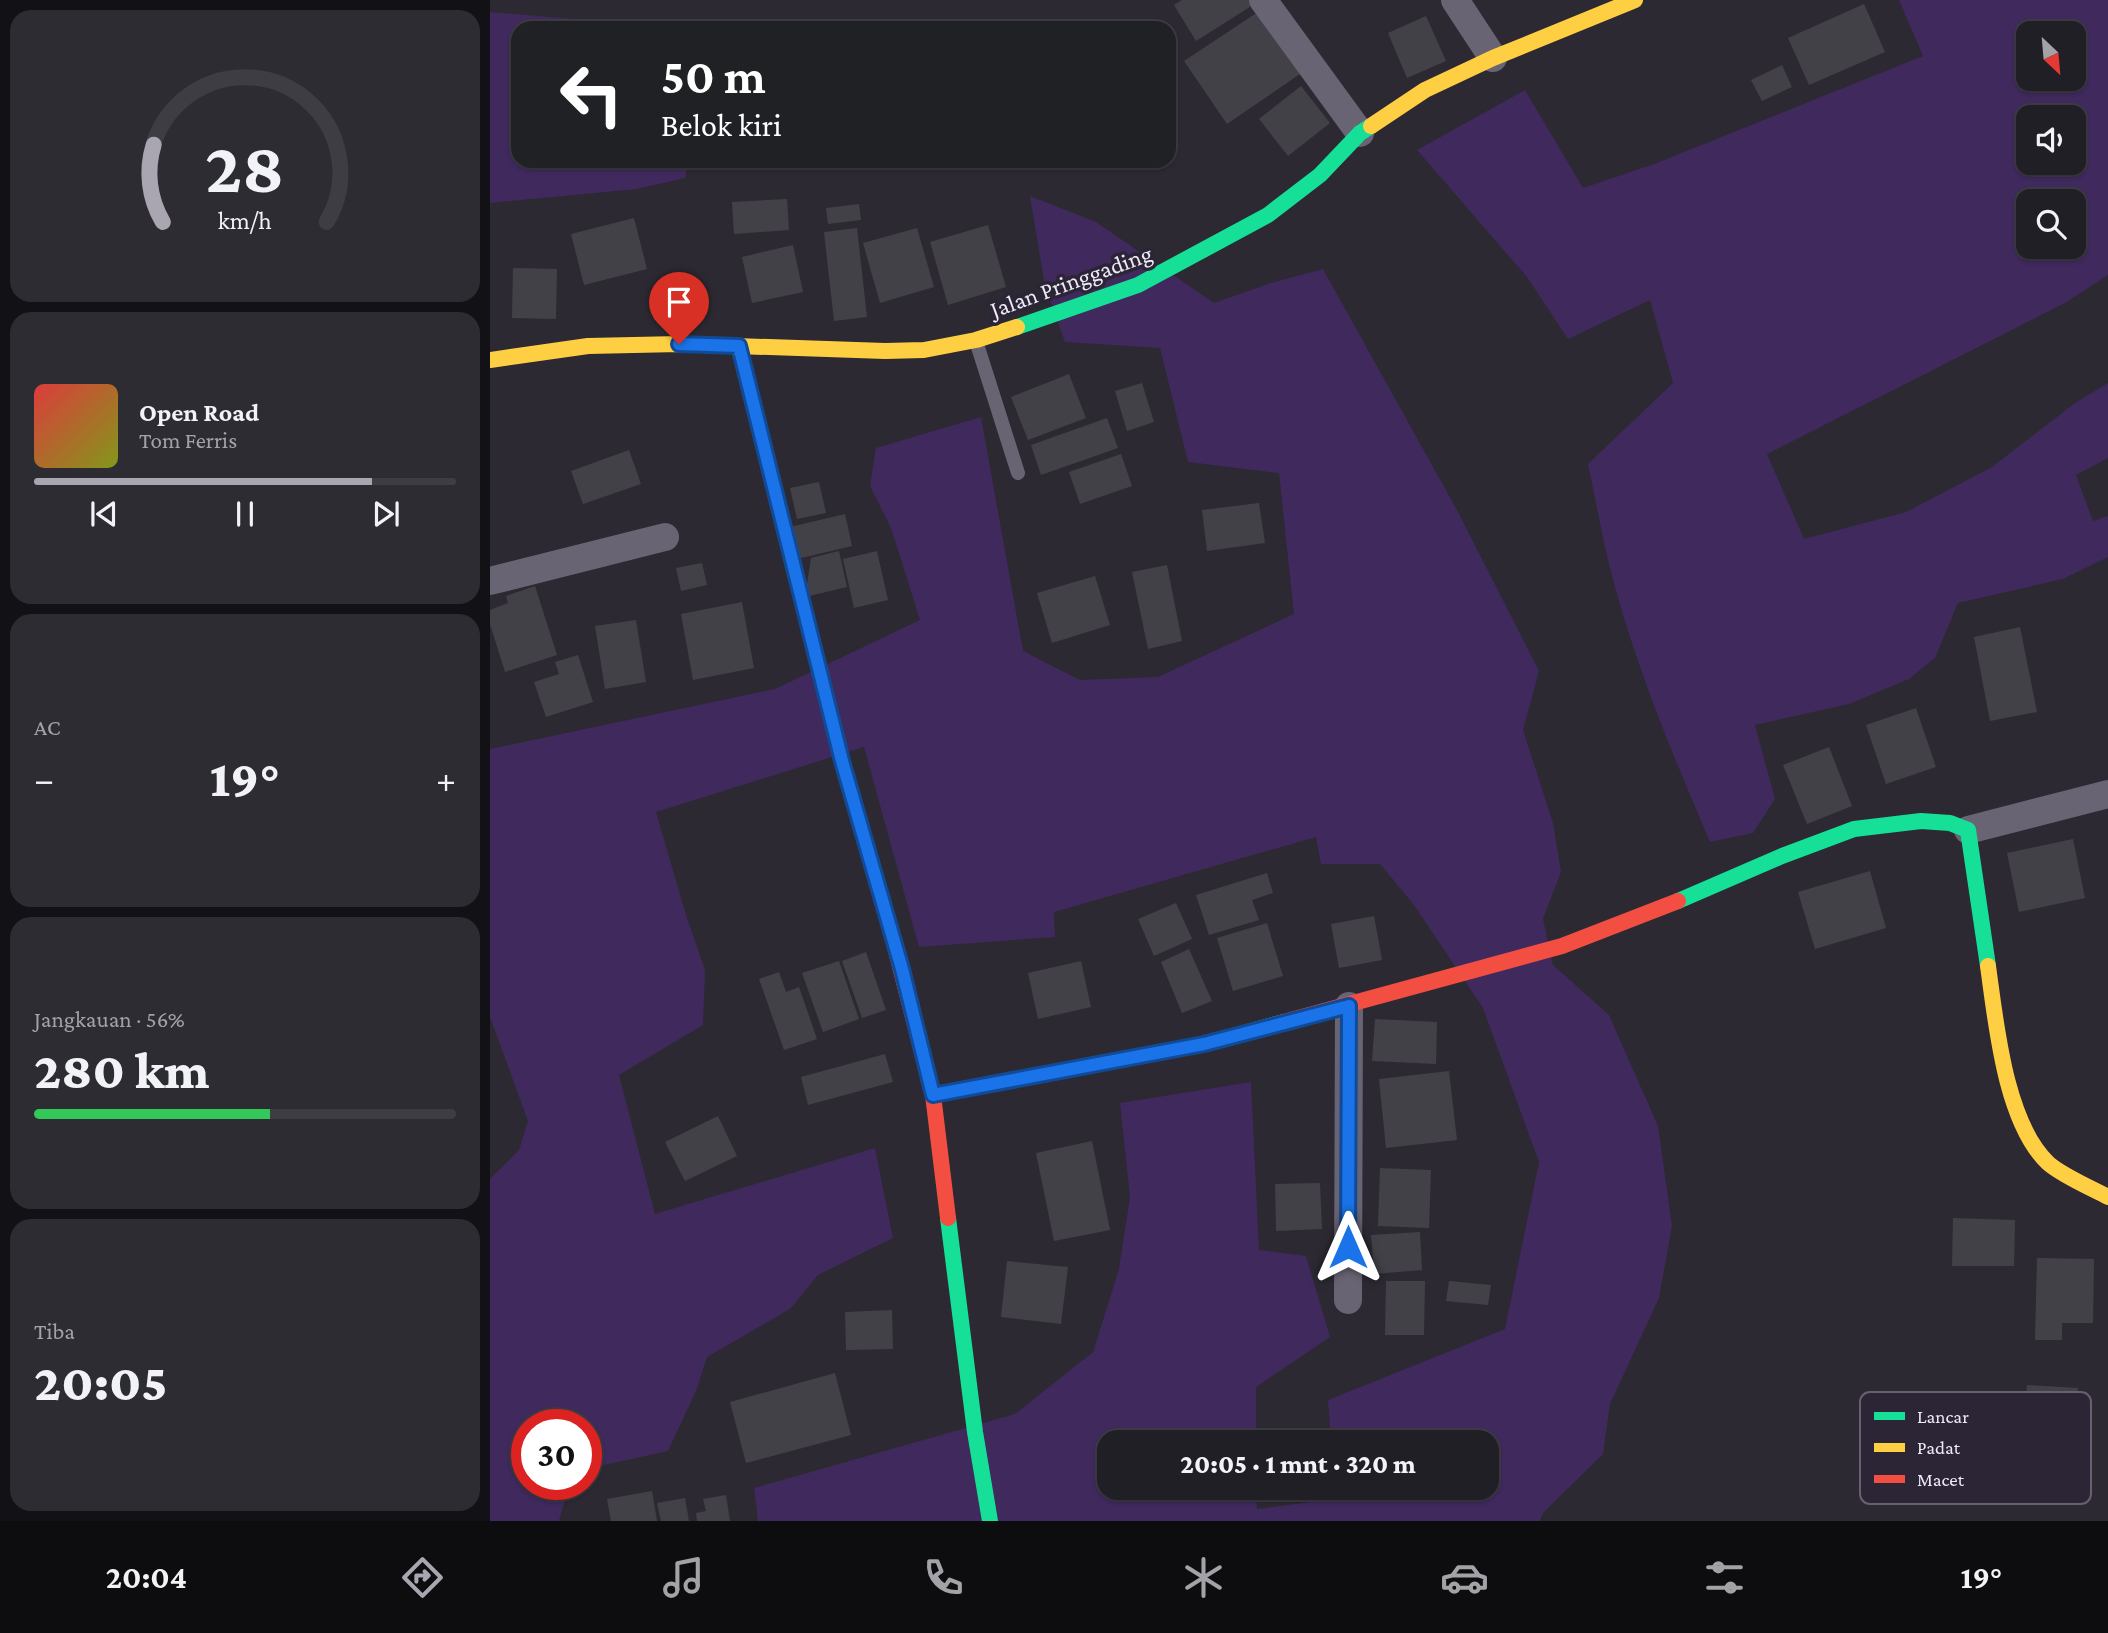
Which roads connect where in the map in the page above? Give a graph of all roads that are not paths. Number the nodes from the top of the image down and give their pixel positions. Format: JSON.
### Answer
{"nodes":[{"id":1,"x":1263,"y":0,"type":"edge"},
{"id":2,"x":1455,"y":0,"type":"edge"},
{"id":3,"x":1635,"y":0,"type":"edge"},
{"id":4,"x":1493,"y":58,"type":"junction"},
{"id":5,"x":1360,"y":133,"type":"junction"},
{"id":6,"x":976,"y":340,"type":"junction"},
{"id":7,"x":739,"y":346,"type":"junction"},
{"id":8,"x":490,"y":360,"type":"edge"},
{"id":9,"x":1018,"y":473,"type":"dead end"},
{"id":10,"x":665,"y":537,"type":"dead end"},
{"id":11,"x":490,"y":581,"type":"edge"},
{"id":12,"x":2108,"y":794,"type":"edge"},
{"id":13,"x":1968,"y":830,"type":"junction"},
{"id":14,"x":1349,"y":1006,"type":"junction"},
{"id":15,"x":933,"y":1095,"type":"junction"},
{"id":16,"x":2108,"y":1197,"type":"edge"},
{"id":17,"x":1348,"y":1300,"type":"dead end"},
{"id":18,"x":990,"y":1521,"type":"edge"}],
"edges":[{"from":1,"to":5,"type":"street"},
{"from":2,"to":4,"type":"street"},
{"from":3,"to":4,"type":"street","name":"Jalan Pringgading"},
{"from":4,"to":5,"type":"street","name":"Jalan Pringgading"},
{"from":5,"to":6,"type":"street","name":"Jalan Pringgading"},
{"from":6,"to":7,"type":"street","name":"Jalan Pringgading"},
{"from":6,"to":9,"type":"lane"},
{"from":7,"to":8,"type":"street","name":"Jalan Pringgading"},
{"from":7,"to":15,"type":"street"},
{"from":10,"to":11,"type":"street"},
{"from":12,"to":13,"type":"street"},
{"from":13,"to":14,"type":"street"},
{"from":13,"to":16,"type":"street"},
{"from":14,"to":15,"type":"street"},
{"from":14,"to":17,"type":"street"},
{"from":15,"to":18,"type":"street"}]}
